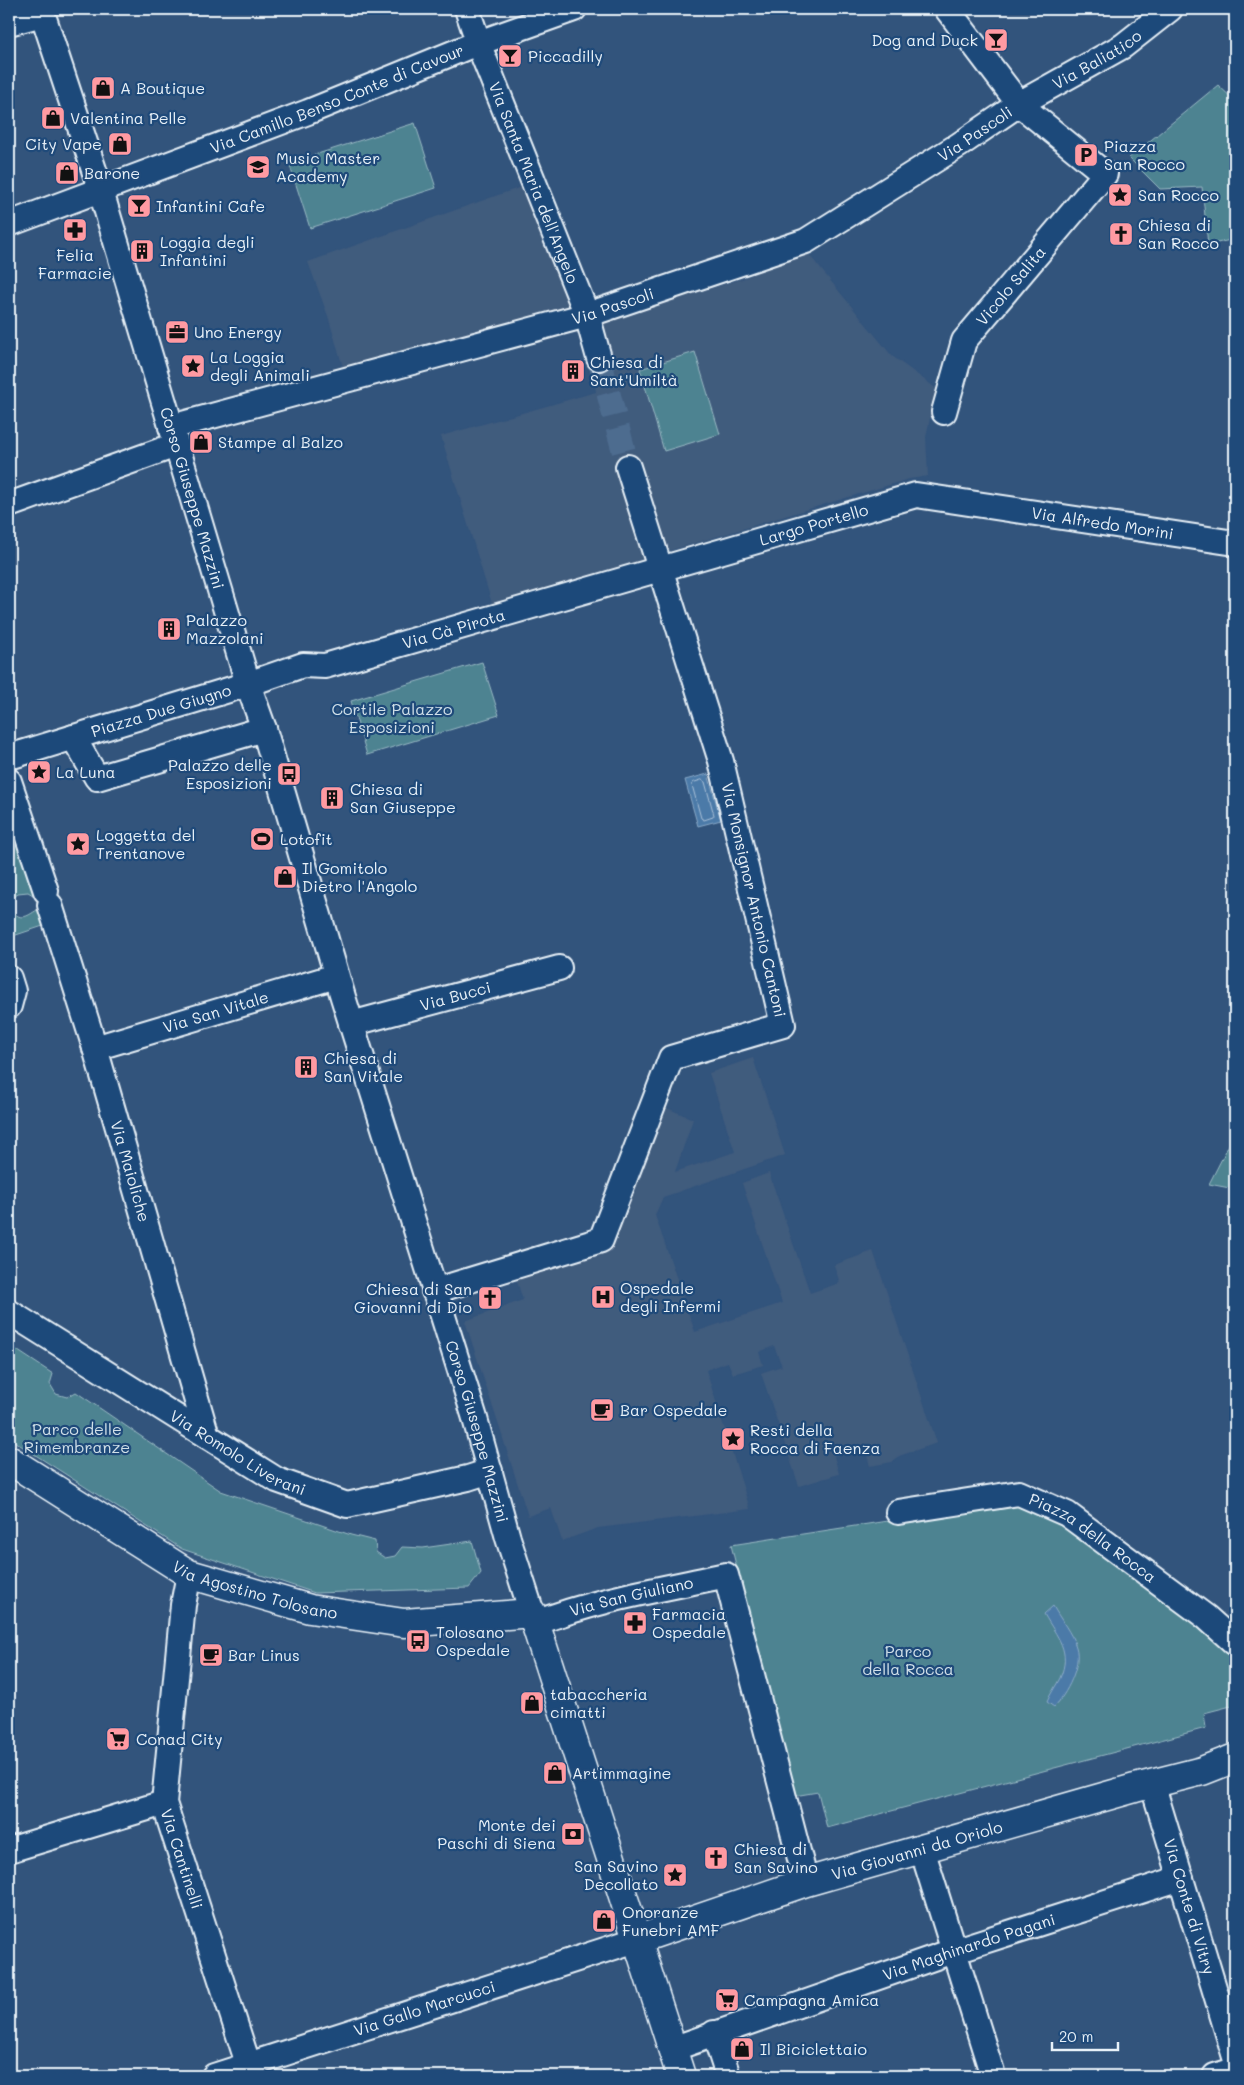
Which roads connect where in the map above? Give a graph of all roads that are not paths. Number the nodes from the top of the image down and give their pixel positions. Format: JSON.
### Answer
{"nodes":[{"id":1,"x":467,"y":9,"type":"edge"},
{"id":2,"x":574,"y":9,"type":"edge"},
{"id":3,"x":946,"y":9,"type":"edge"},
{"id":4,"x":1170,"y":9,"type":"edge"},
{"id":5,"x":42,"y":11,"type":"edge"},
{"id":6,"x":9,"y":23,"type":"edge"},
{"id":7,"x":478,"y":43,"type":"junction"},
{"id":8,"x":1019,"y":104,"type":"junction"},
{"id":9,"x":100,"y":188,"type":"junction"},
{"id":10,"x":9,"y":224,"type":"edge"},
{"id":11,"x":586,"y":315,"type":"junction"},
{"id":12,"x":599,"y":358,"type":"tunnel mouth"},
{"id":13,"x":944,"y":412,"type":"dead end"},
{"id":14,"x":174,"y":436,"type":"junction"},
{"id":15,"x":628,"y":467,"type":"tunnel mouth"},
{"id":16,"x":970,"y":502,"type":"joint"},
{"id":17,"x":9,"y":505,"type":"edge"},
{"id":18,"x":1235,"y":543,"type":"edge"},
{"id":19,"x":659,"y":568,"type":"junction"},
{"id":20,"x":248,"y":684,"type":"junction"},
{"id":21,"x":264,"y":729,"type":"junction"},
{"id":22,"x":73,"y":737,"type":"junction"},
{"id":23,"x":9,"y":757,"type":"edge"},
{"id":24,"x":9,"y":781,"type":"edge"},
{"id":25,"x":559,"y":968,"type":"dead end"},
{"id":26,"x":336,"y":976,"type":"junction"},
{"id":27,"x":9,"y":978,"type":"edge"},
{"id":28,"x":9,"y":1006,"type":"edge"},
{"id":29,"x":351,"y":1024,"type":"junction"},
{"id":30,"x":95,"y":1048,"type":"junction"},
{"id":31,"x":434,"y":1291,"type":"junction"},
{"id":32,"x":9,"y":1312,"type":"edge"},
{"id":33,"x":208,"y":1436,"type":"junction"},
{"id":34,"x":9,"y":1460,"type":"edge"},
{"id":35,"x":490,"y":1471,"type":"junction"},
{"id":36,"x":898,"y":1512,"type":"dead end"},
{"id":37,"x":189,"y":1574,"type":"junction"},
{"id":38,"x":534,"y":1618,"type":"junction"},
{"id":39,"x":1235,"y":1643,"type":"edge"},
{"id":40,"x":1235,"y":1758,"type":"edge"},
{"id":41,"x":1235,"y":1768,"type":"edge"},
{"id":42,"x":1202,"y":1771,"type":"junction"},
{"id":43,"x":1152,"y":1783,"type":"junction"},
{"id":44,"x":164,"y":1803,"type":"junction"},
{"id":45,"x":922,"y":1849,"type":"junction"},
{"id":46,"x":9,"y":1850,"type":"edge"},
{"id":47,"x":1181,"y":1878,"type":"junction"},
{"id":48,"x":806,"y":1882,"type":"junction"},
{"id":49,"x":636,"y":1940,"type":"junction"},
{"id":50,"x":953,"y":1951,"type":"junction"},
{"id":51,"x":714,"y":2033,"type":"junction"},
{"id":52,"x":672,"y":2049,"type":"junction"},
{"id":53,"x":1235,"y":2057,"type":"edge"},
{"id":54,"x":1235,"y":2070,"type":"edge"},
{"id":55,"x":250,"y":2071,"type":"edge"},
{"id":56,"x":214,"y":2076,"type":"edge"},
{"id":57,"x":681,"y":2076,"type":"edge"},
{"id":58,"x":728,"y":2076,"type":"edge"},
{"id":59,"x":994,"y":2076,"type":"edge"},
{"id":60,"x":1214,"y":2076,"type":"edge"}],
"edges":[{"from":1,"to":7,"type":"street","name":"Via Santa Maria dell'Angelo"},
{"from":2,"to":7,"type":"street","name":"Via Camillo Benso Conte di Cavour"},
{"from":3,"to":8,"type":"street"},
{"from":4,"to":8,"type":"street","name":"Via Baliatico"},
{"from":5,"to":6,"type":"street"},
{"from":5,"to":9,"type":"street","name":"Corso Giuseppe Mazzini"},
{"from":7,"to":9,"type":"street","name":"Via Camillo Benso Conte di Cavour"},
{"from":7,"to":11,"type":"street","name":"Via Santa Maria dell'Angelo"},
{"from":8,"to":11,"type":"street","name":"Via Pascoli"},
{"from":8,"to":13,"type":"street","name":"Vicolo Salita"},
{"from":9,"to":10,"type":"street","name":"Via Camillo Benso Conte di Cavour"},
{"from":9,"to":14,"type":"street","name":"Corso Giuseppe Mazzini"},
{"from":11,"to":12,"type":"street","name":"Via Santa Maria dell'Angelo"},
{"from":11,"to":14,"type":"street","name":"Via Pascoli"},
{"from":14,"to":17,"type":"street","name":"Via Pascoli"},
{"from":14,"to":20,"type":"street","name":"Corso Giuseppe Mazzini"},
{"from":15,"to":19,"type":"street"},
{"from":16,"to":18,"type":"street","name":"Via Alfredo Morini"},
{"from":16,"to":19,"type":"street","name":"Largo Portello"},
{"from":19,"to":20,"type":"street","name":"Via Cà Pirota"},
{"from":19,"to":31,"type":"street","name":"Via Monsignor Antonio Cantoni"},
{"from":20,"to":21,"type":"street","name":"Corso Giuseppe Mazzini"},
{"from":20,"to":22,"type":"street","name":"Piazza Due Giugno"},
{"from":21,"to":22,"type":"street","name":"Piazza Due Giugno"},
{"from":21,"to":26,"type":"street","name":"Corso Giuseppe Mazzini"},
{"from":22,"to":23,"type":"street","name":"Piazza Due Giugno"},
{"from":24,"to":30,"type":"street","name":"Via Maioliche"},
{"from":25,"to":29,"type":"street","name":"Via Bucci"},
{"from":26,"to":29,"type":"street","name":"Corso Giuseppe Mazzini"},
{"from":26,"to":30,"type":"street","name":"Via San Vitale"},
{"from":27,"to":28,"type":"street"},
{"from":29,"to":31,"type":"street","name":"Corso Giuseppe Mazzini"},
{"from":30,"to":33,"type":"street","name":"Via Maioliche"},
{"from":31,"to":35,"type":"street","name":"Corso Giuseppe Mazzini"},
{"from":32,"to":33,"type":"street","name":"Via Romolo Liverani"},
{"from":33,"to":35,"type":"street","name":"Via Romolo Liverani"},
{"from":34,"to":37,"type":"main road","name":"Via Agostino Tolosano"},
{"from":35,"to":38,"type":"street","name":"Corso Giuseppe Mazzini"},
{"from":36,"to":39,"type":"street","name":"Piazza della Rocca"},
{"from":37,"to":38,"type":"main road","name":"Via Agostino Tolosano"},
{"from":37,"to":44,"type":"street","name":"Via Cantinelli"},
{"from":38,"to":48,"type":"street","name":"Via San Giuliano"},
{"from":38,"to":49,"type":"main road","name":"Corso Giuseppe Mazzini"},
{"from":40,"to":42,"type":"main road","name":"Via Giovanni da Oriolo"},
{"from":41,"to":42,"type":"main road","name":"Via Giovanni da Oriolo"},
{"from":42,"to":43,"type":"main road","name":"Via Giovanni da Oriolo"},
{"from":43,"to":45,"type":"main road","name":"Via Giovanni da Oriolo"},
{"from":43,"to":47,"type":"street","name":"Via Conte di Vitry"},
{"from":44,"to":46,"type":"street"},
{"from":44,"to":55,"type":"street","name":"Via Cantinelli"},
{"from":45,"to":48,"type":"main road","name":"Via Giovanni da Oriolo"},
{"from":45,"to":50,"type":"street"},
{"from":47,"to":50,"type":"street","name":"Via Maghinardo Pagani"},
{"from":47,"to":53,"type":"street","name":"Via Conte di Vitry"},
{"from":48,"to":49,"type":"main road","name":"Via Giovanni da Oriolo"},
{"from":49,"to":52,"type":"main road","name":"Corso Giuseppe Mazzini"},
{"from":49,"to":55,"type":"street","name":"Via Gallo Marcucci"},
{"from":50,"to":51,"type":"street","name":"Via Maghinardo Pagani"},
{"from":50,"to":59,"type":"street"},
{"from":51,"to":52,"type":"street","name":"Via Maghinardo Pagani"},
{"from":51,"to":58,"type":"street"},
{"from":52,"to":57,"type":"main road","name":"Corso Giuseppe Mazzini"},
{"from":54,"to":60,"type":"street"},
{"from":55,"to":56,"type":"street","name":"Via Gallo Marcucci"}]}
